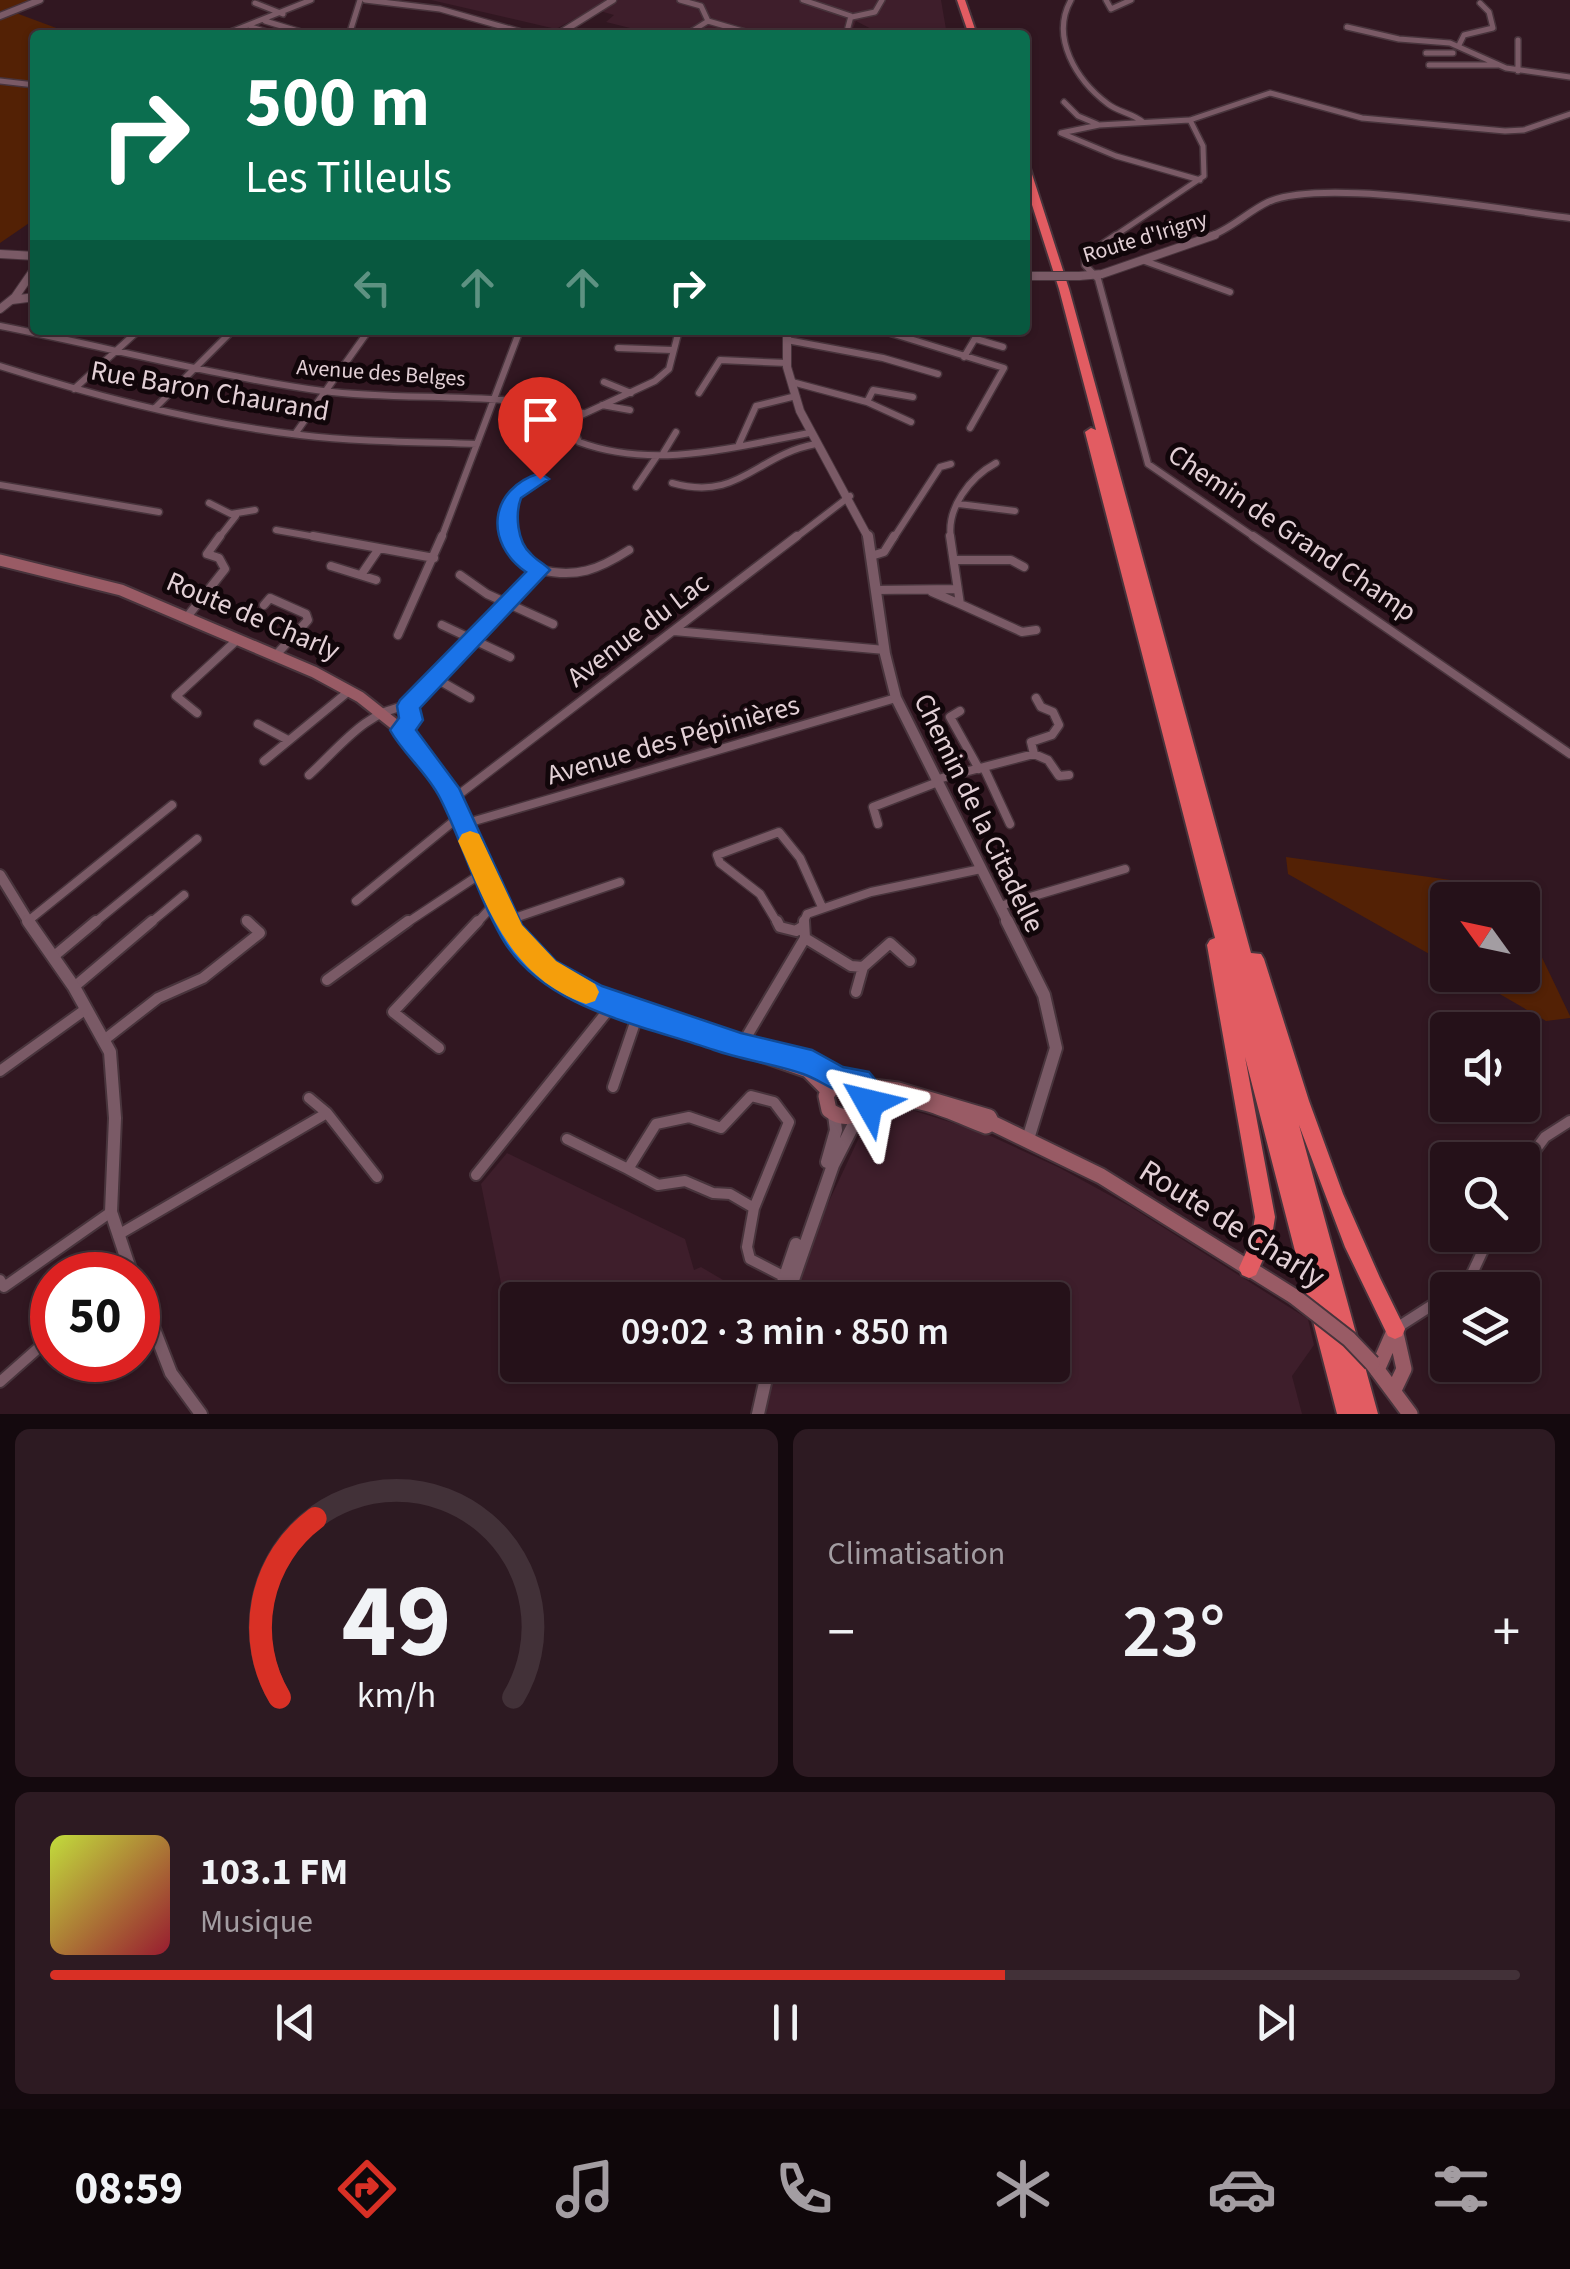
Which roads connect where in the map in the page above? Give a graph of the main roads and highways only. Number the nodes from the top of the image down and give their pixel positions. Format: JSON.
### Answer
{"nodes":[{"id":1,"x":958,"y":0,"type":"edge"},
{"id":2,"x":964,"y":30,"type":"edge"},
{"id":3,"x":971,"y":30,"type":"edge"},
{"id":4,"x":1030,"y":182,"type":"edge"},
{"id":5,"x":1030,"y":208,"type":"edge"},
{"id":6,"x":0,"y":560,"type":"edge"},
{"id":7,"x":1228,"y":898,"type":"junction"},
{"id":8,"x":1218,"y":918,"type":"junction"},
{"id":9,"x":834,"y":1085,"type":"junction"},
{"id":10,"x":864,"y":1086,"type":"junction"},
{"id":11,"x":862,"y":1113,"type":"junction"},
{"id":12,"x":992,"y":1123,"type":"junction"},
{"id":13,"x":1249,"y":1268,"type":"junction"},
{"id":14,"x":1395,"y":1329,"type":"junction"},
{"id":15,"x":1374,"y":1366,"type":"junction"},
{"id":16,"x":1394,"y":1390,"type":"junction"},
{"id":17,"x":1348,"y":1414,"type":"edge"},
{"id":18,"x":1367,"y":1414,"type":"edge"},
{"id":19,"x":1410,"y":1414,"type":"edge"}],
"edges":[{"from":1,"to":2,"type":"highway"},
{"from":1,"to":3,"type":"highway"},
{"from":4,"to":7,"type":"highway"},
{"from":5,"to":8,"type":"highway"},
{"from":6,"to":9,"type":"main road","name":"Route de Charly"},
{"from":7,"to":14,"type":"highway"},
{"from":7,"to":18,"type":"highway"},
{"from":8,"to":13,"type":"highway"},
{"from":8,"to":17,"type":"highway"},
{"from":9,"to":10,"type":"main road"},
{"from":9,"to":11,"type":"main road"},
{"from":10,"to":11,"type":"main road"},
{"from":10,"to":12,"type":"main road","name":"Route de Charly"},
{"from":11,"to":12,"type":"main road","name":"Route de Charly"},
{"from":12,"to":13,"type":"main road","name":"Route de Charly"},
{"from":13,"to":15,"type":"main road","name":"Route de Charly","bridge":true},
{"from":14,"to":15,"type":"main road"},
{"from":14,"to":16,"type":"main road"},
{"from":15,"to":16,"type":"main road","name":"Route de Charly"},
{"from":16,"to":19,"type":"main road","name":"Route de Charly"}]}
